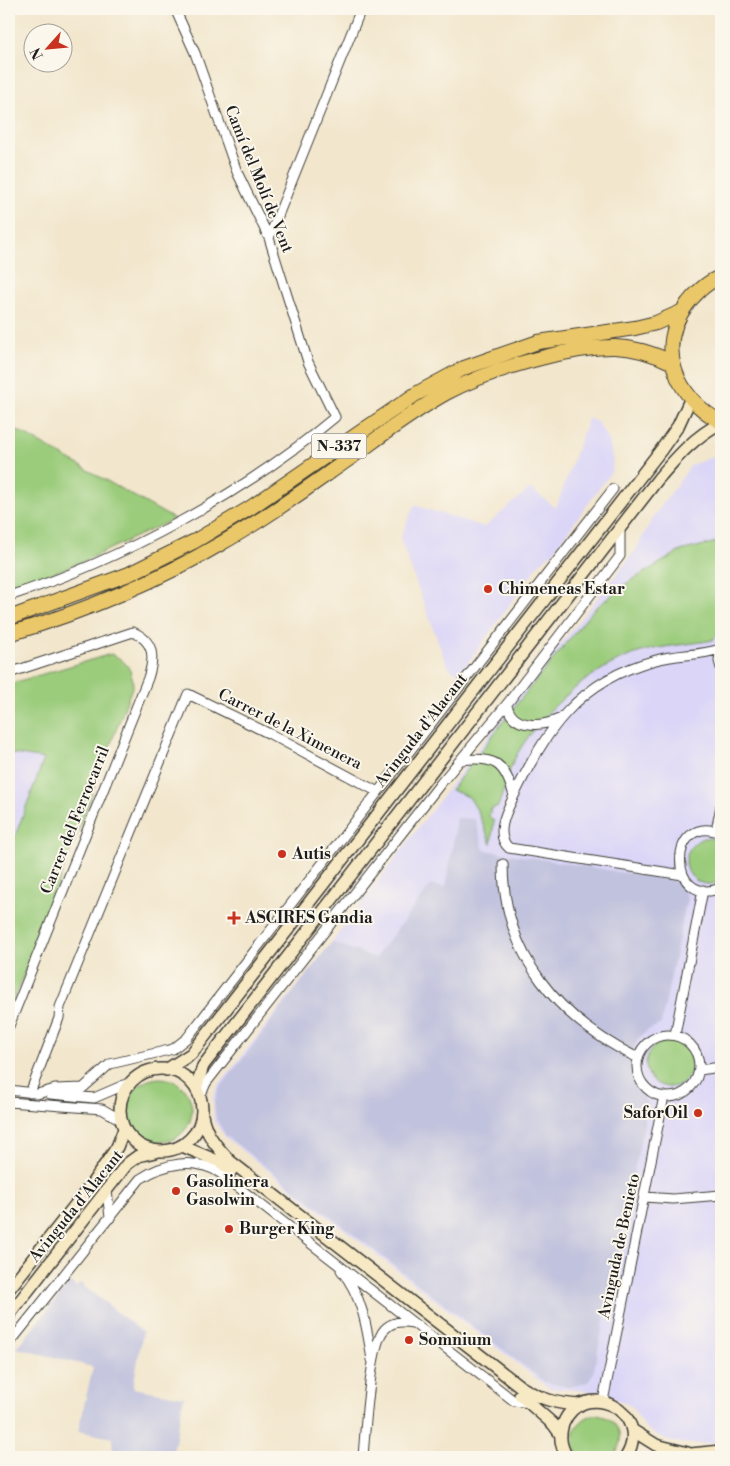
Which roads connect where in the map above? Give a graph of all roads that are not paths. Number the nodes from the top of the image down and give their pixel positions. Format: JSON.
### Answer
{"nodes":[{"id":1,"x":175,"y":9,"type":"edge"},
{"id":2,"x":361,"y":9,"type":"edge"},
{"id":3,"x":270,"y":238,"type":"junction"},
{"id":4,"x":721,"y":277,"type":"edge"},
{"id":5,"x":682,"y":312,"type":"junction"},
{"id":6,"x":673,"y":363,"type":"junction"},
{"id":7,"x":690,"y":400,"type":"junction"},
{"id":8,"x":721,"y":422,"type":"edge"},
{"id":9,"x":612,"y":489,"type":"dead end"},
{"id":10,"x":620,"y":528,"type":"junction"},
{"id":11,"x":9,"y":596,"type":"edge"},
{"id":12,"x":9,"y":618,"type":"edge"},
{"id":13,"x":9,"y":634,"type":"edge"},
{"id":14,"x":720,"y":647,"type":"edge"},
{"id":15,"x":721,"y":668,"type":"edge"},
{"id":16,"x":9,"y":673,"type":"edge"},
{"id":17,"x":507,"y":704,"type":"junction"},
{"id":18,"x":559,"y":718,"type":"junction"},
{"id":19,"x":461,"y":760,"type":"junction"},
{"id":20,"x":378,"y":792,"type":"junction"},
{"id":21,"x":514,"y":796,"type":"junction"},
{"id":22,"x":721,"y":806,"type":"edge"},
{"id":23,"x":719,"y":832,"type":"edge"},
{"id":24,"x":503,"y":864,"type":"dead end"},
{"id":25,"x":683,"y":875,"type":"junction"},
{"id":26,"x":721,"y":888,"type":"edge"},
{"id":27,"x":703,"y":890,"type":"junction"},
{"id":28,"x":9,"y":1026,"type":"edge"},
{"id":29,"x":675,"y":1036,"type":"junction"},
{"id":30,"x":638,"y":1058,"type":"junction"},
{"id":31,"x":721,"y":1067,"type":"edge"},
{"id":32,"x":166,"y":1070,"type":"junction"},
{"id":33,"x":699,"y":1070,"type":"junction"},
{"id":34,"x":131,"y":1082,"type":"junction"},
{"id":35,"x":9,"y":1090,"type":"edge"},
{"id":36,"x":34,"y":1093,"type":"junction"},
{"id":37,"x":198,"y":1093,"type":"junction"},
{"id":38,"x":664,"y":1096,"type":"junction"},
{"id":39,"x":9,"y":1102,"type":"edge"},
{"id":40,"x":202,"y":1114,"type":"junction"},
{"id":41,"x":123,"y":1124,"type":"junction"},
{"id":42,"x":182,"y":1146,"type":"junction"},
{"id":43,"x":157,"y":1151,"type":"junction"},
{"id":44,"x":107,"y":1190,"type":"junction"},
{"id":45,"x":721,"y":1195,"type":"edge"},
{"id":46,"x":645,"y":1197,"type":"junction"},
{"id":47,"x":110,"y":1218,"type":"junction"},
{"id":48,"x":327,"y":1255,"type":"junction"},
{"id":49,"x":9,"y":1289,"type":"edge"},
{"id":50,"x":9,"y":1315,"type":"edge"},
{"id":51,"x":415,"y":1324,"type":"junction"},
{"id":52,"x":9,"y":1344,"type":"edge"},
{"id":53,"x":373,"y":1365,"type":"junction"},
{"id":54,"x":603,"y":1401,"type":"junction"},
{"id":55,"x":532,"y":1404,"type":"junction"},
{"id":56,"x":580,"y":1405,"type":"junction"},
{"id":57,"x":632,"y":1430,"type":"junction"},
{"id":58,"x":561,"y":1435,"type":"junction"},
{"id":59,"x":721,"y":1451,"type":"edge"},
{"id":60,"x":688,"y":1453,"type":"junction"},
{"id":61,"x":363,"y":1457,"type":"edge"},
{"id":62,"x":567,"y":1457,"type":"edge"},
{"id":63,"x":626,"y":1457,"type":"edge"},
{"id":64,"x":673,"y":1457,"type":"edge"}],
"edges":[{"from":1,"to":3,"type":"street","name":"Camí del Molí de Vent"},
{"from":2,"to":3,"type":"street"},
{"from":3,"to":11,"type":"street","name":"Camí del Molí de Vent"},
{"from":4,"to":5,"type":"highway"},
{"from":5,"to":6,"type":"highway"},
{"from":5,"to":12,"type":"highway","number":"N-337"},
{"from":6,"to":7,"type":"highway"},
{"from":6,"to":13,"type":"highway","number":"N-337"},
{"from":7,"to":8,"type":"highway"},
{"from":7,"to":32,"type":"main road","name":"Avinguda d'Alacant"},
{"from":8,"to":10,"type":"main road","name":"Avinguda d'Alacant"},
{"from":9,"to":20,"type":"street","name":"Avinguda d'Alacant"},
{"from":10,"to":17,"type":"street"},
{"from":10,"to":37,"type":"main road","name":"Avinguda d'Alacant"},
{"from":14,"to":15,"type":"street"},
{"from":14,"to":18,"type":"street"},
{"from":16,"to":28,"type":"street","name":"Carrer del Ferrocarril"},
{"from":17,"to":18,"type":"street"},
{"from":17,"to":19,"type":"street"},
{"from":18,"to":21,"type":"street"},
{"from":19,"to":21,"type":"street"},
{"from":19,"to":37,"type":"street"},
{"from":20,"to":36,"type":"street","name":"Avinguda d'Alacant"},
{"from":20,"to":36,"type":"street","name":"Carrer de la Ximenera"},
{"from":21,"to":25,"type":"street"},
{"from":22,"to":23,"type":"street"},
{"from":23,"to":25,"type":"street"},
{"from":24,"to":30,"type":"street"},
{"from":25,"to":27,"type":"street"},
{"from":26,"to":27,"type":"street"},
{"from":27,"to":29,"type":"street"},
{"from":29,"to":30,"type":"street"},
{"from":29,"to":33,"type":"street"},
{"from":30,"to":38,"type":"street"},
{"from":31,"to":33,"type":"street"},
{"from":32,"to":34,"type":"main road"},
{"from":32,"to":37,"type":"main road"},
{"from":33,"to":38,"type":"street"},
{"from":34,"to":36,"type":"street"},
{"from":34,"to":41,"type":"main road"},
{"from":35,"to":36,"type":"street"},
{"from":37,"to":40,"type":"main road"},
{"from":38,"to":46,"type":"street","name":"Avinguda de Benieto"},
{"from":39,"to":41,"type":"street"},
{"from":40,"to":42,"type":"main road"},
{"from":40,"to":56,"type":"main road"},
{"from":41,"to":43,"type":"main road"},
{"from":41,"to":49,"type":"main road","name":"Avinguda d'Alacant"},
{"from":42,"to":43,"type":"main road"},
{"from":42,"to":55,"type":"main road"},
{"from":43,"to":44,"type":"main road","name":"Avinguda d'Alacant"},
{"from":44,"to":47,"type":"street"},
{"from":44,"to":50,"type":"main road","name":"Avinguda d'Alacant"},
{"from":45,"to":46,"type":"street"},
{"from":46,"to":54,"type":"street","name":"Avinguda de Benieto"},
{"from":47,"to":48,"type":"street"},
{"from":47,"to":52,"type":"street"},
{"from":48,"to":51,"type":"street"},
{"from":48,"to":53,"type":"street"},
{"from":51,"to":53,"type":"street"},
{"from":51,"to":55,"type":"street"},
{"from":53,"to":61,"type":"street"},
{"from":54,"to":56,"type":"main road"},
{"from":54,"to":57,"type":"main road"},
{"from":55,"to":58,"type":"main road"},
{"from":56,"to":58,"type":"main road"},
{"from":57,"to":60,"type":"main road"},
{"from":57,"to":63,"type":"main road"},
{"from":58,"to":62,"type":"main road"},
{"from":59,"to":60,"type":"main road"},
{"from":60,"to":64,"type":"main road"}]}
